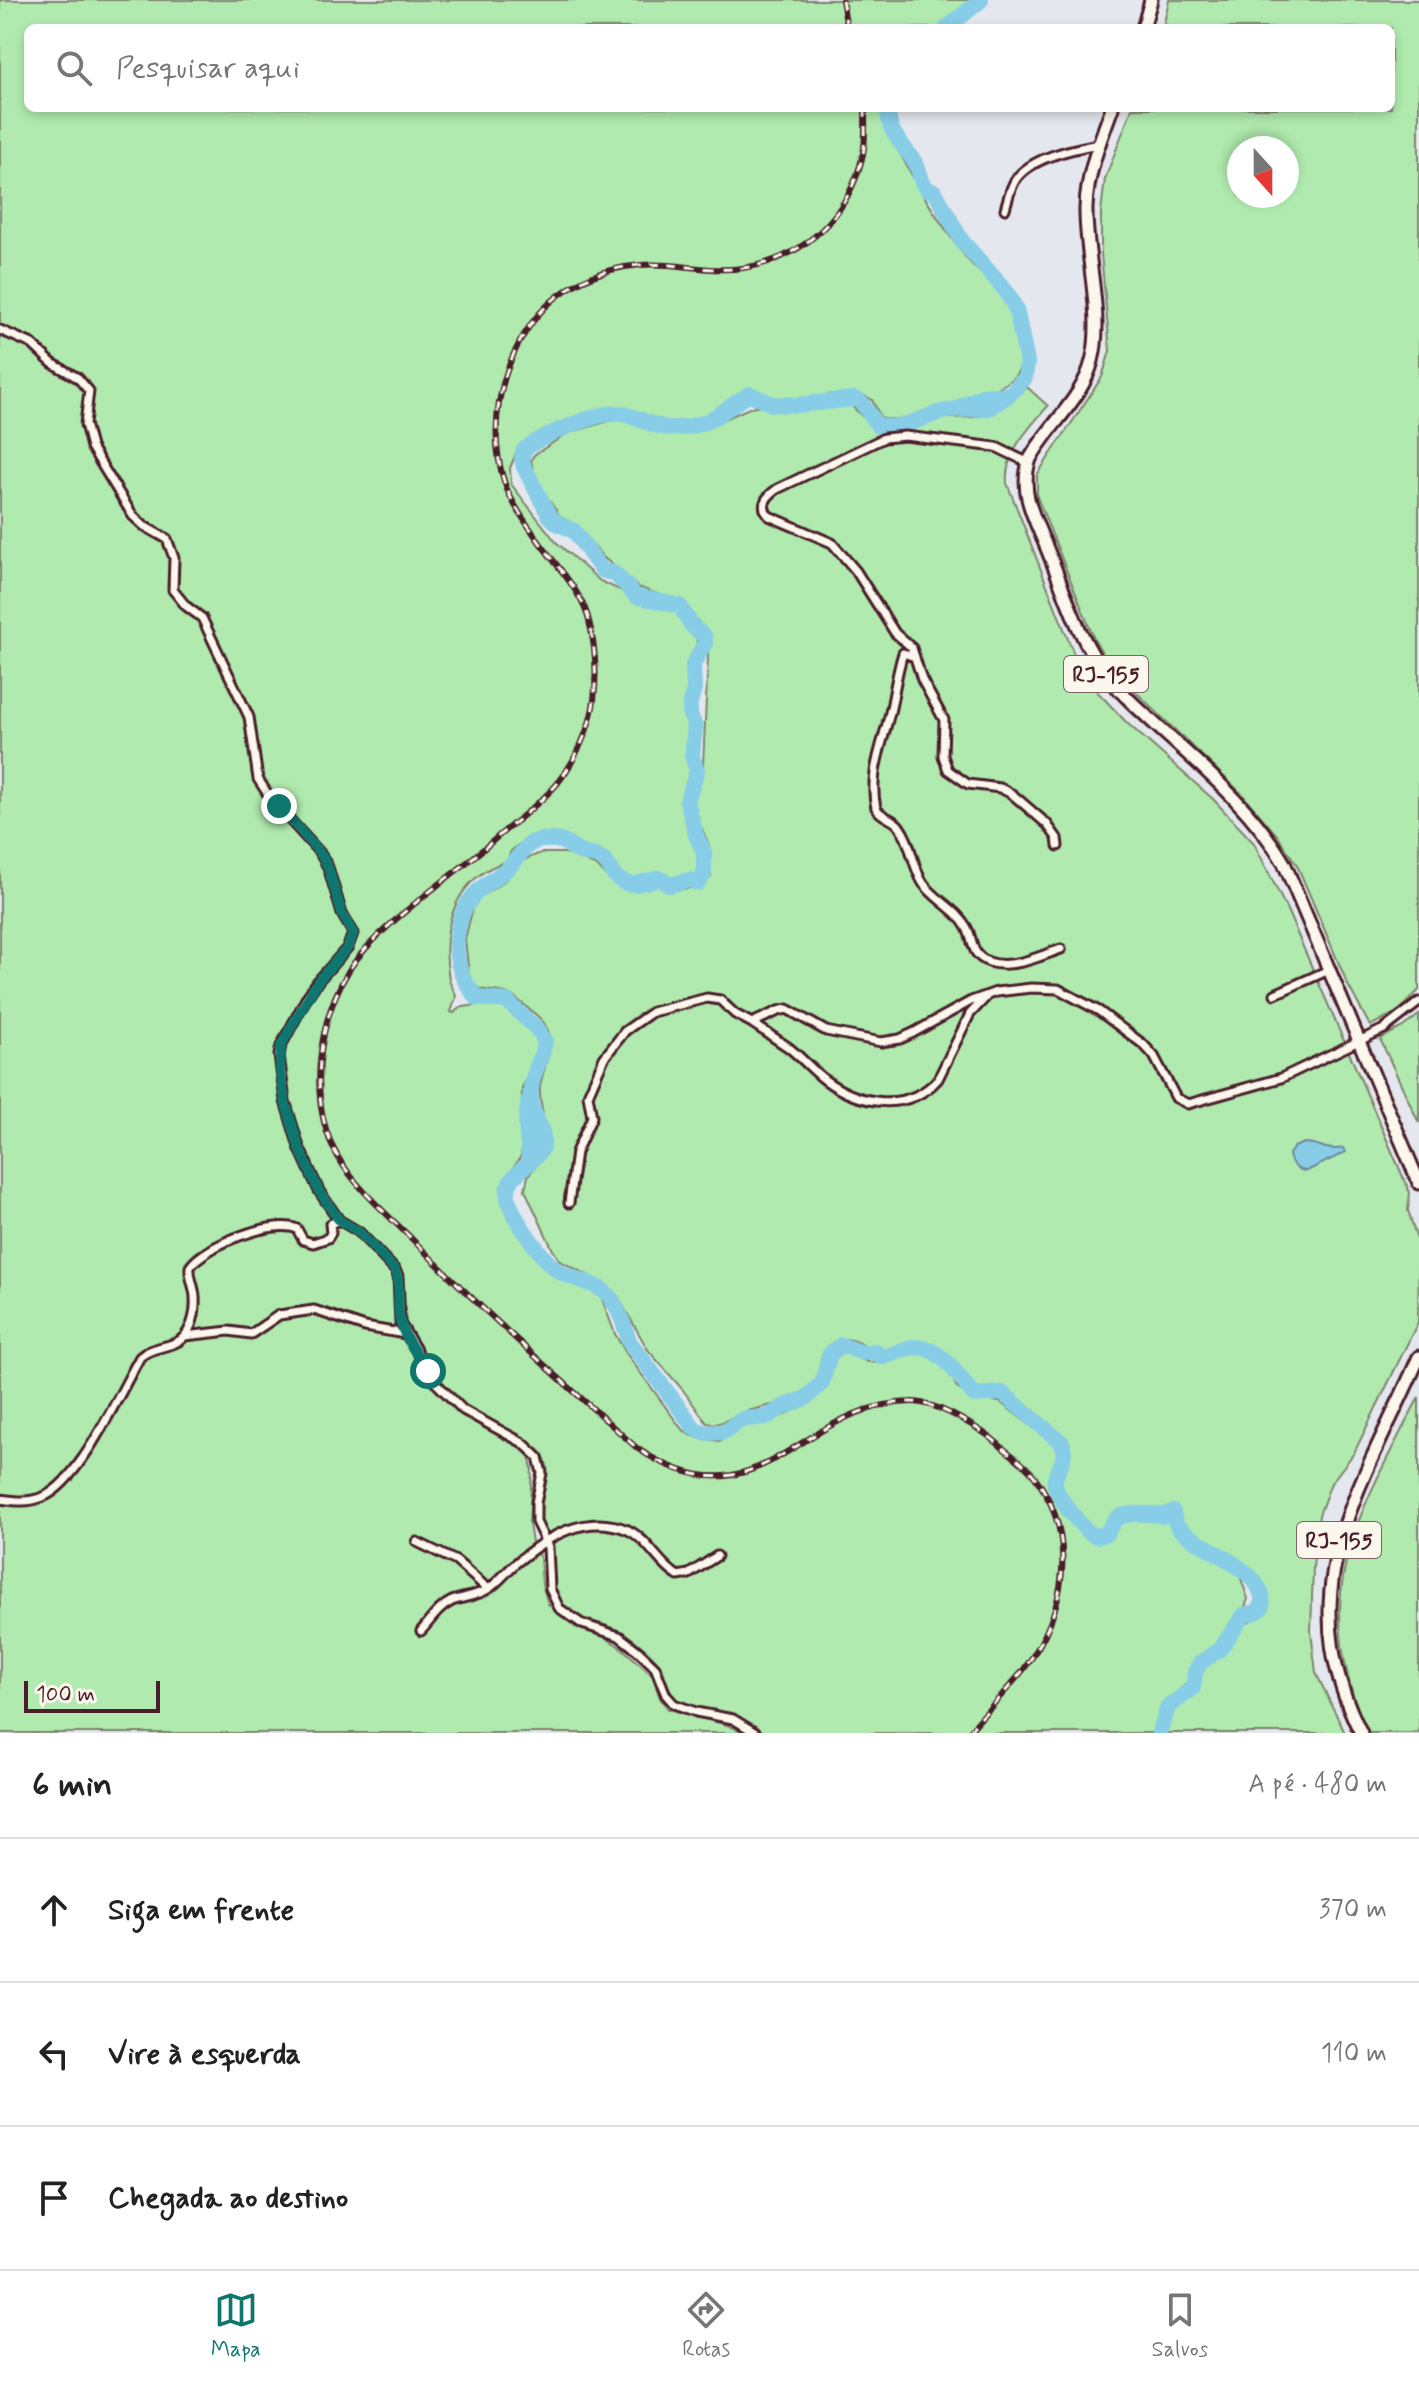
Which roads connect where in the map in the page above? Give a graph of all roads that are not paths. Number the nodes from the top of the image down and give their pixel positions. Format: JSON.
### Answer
{"nodes":[{"id":1,"x":1151,"y":0,"type":"edge"},
{"id":2,"x":1144,"y":24,"type":"edge"},
{"id":3,"x":1110,"y":112,"type":"edge"},
{"id":4,"x":1098,"y":144,"type":"junction"},
{"id":5,"x":1005,"y":209,"type":"dead end"},
{"id":6,"x":0,"y":330,"type":"edge"},
{"id":7,"x":1029,"y":463,"type":"junction"},
{"id":8,"x":915,"y":657,"type":"junction"},
{"id":9,"x":1058,"y":846,"type":"dead end"},
{"id":10,"x":1061,"y":949,"type":"dead end"},
{"id":11,"x":1331,"y":969,"type":"junction"},
{"id":12,"x":990,"y":994,"type":"junction"},
{"id":13,"x":1275,"y":994,"type":"dead end"},
{"id":14,"x":1419,"y":1002,"type":"edge"},
{"id":15,"x":752,"y":1023,"type":"junction"},
{"id":16,"x":1359,"y":1040,"type":"junction"},
{"id":17,"x":1415,"y":1160,"type":"edge"},
{"id":18,"x":1419,"y":1183,"type":"edge"},
{"id":19,"x":569,"y":1203,"type":"dead end"},
{"id":20,"x":339,"y":1220,"type":"junction"},
{"id":21,"x":405,"y":1334,"type":"junction"},
{"id":22,"x":185,"y":1336,"type":"junction"},
{"id":23,"x":1419,"y":1357,"type":"edge"},
{"id":24,"x":0,"y":1499,"type":"edge"},
{"id":25,"x":545,"y":1541,"type":"junction"},
{"id":26,"x":417,"y":1542,"type":"dead end"},
{"id":27,"x":717,"y":1556,"type":"dead end"},
{"id":28,"x":488,"y":1589,"type":"junction"},
{"id":29,"x":421,"y":1631,"type":"dead end"},
{"id":30,"x":756,"y":1733,"type":"edge"},
{"id":31,"x":1361,"y":1733,"type":"edge"}],
"edges":[{"from":1,"to":2,"type":"main road"},
{"from":3,"to":4,"type":"main road"},
{"from":4,"to":5,"type":"street"},
{"from":4,"to":7,"type":"main road"},
{"from":6,"to":20,"type":"street"},
{"from":7,"to":8,"type":"street"},
{"from":7,"to":11,"type":"main road","number":"RJ-155"},
{"from":8,"to":9,"type":"street"},
{"from":8,"to":10,"type":"street"},
{"from":11,"to":13,"type":"street"},
{"from":11,"to":16,"type":"main road","number":"RJ-155"},
{"from":12,"to":15,"type":"street"},
{"from":12,"to":15,"type":"street"},
{"from":12,"to":16,"type":"street"},
{"from":14,"to":16,"type":"street"},
{"from":15,"to":19,"type":"street"},
{"from":16,"to":17,"type":"main road","number":"RJ-155"},
{"from":17,"to":18,"type":"main road","number":"RJ-155"},
{"from":20,"to":21,"type":"street"},
{"from":20,"to":22,"type":"street"},
{"from":21,"to":22,"type":"street"},
{"from":21,"to":25,"type":"street"},
{"from":22,"to":24,"type":"street"},
{"from":23,"to":31,"type":"main road","number":"RJ-155"},
{"from":25,"to":27,"type":"street"},
{"from":25,"to":28,"type":"street"},
{"from":25,"to":30,"type":"street"},
{"from":26,"to":28,"type":"street"},
{"from":28,"to":29,"type":"street"}]}
